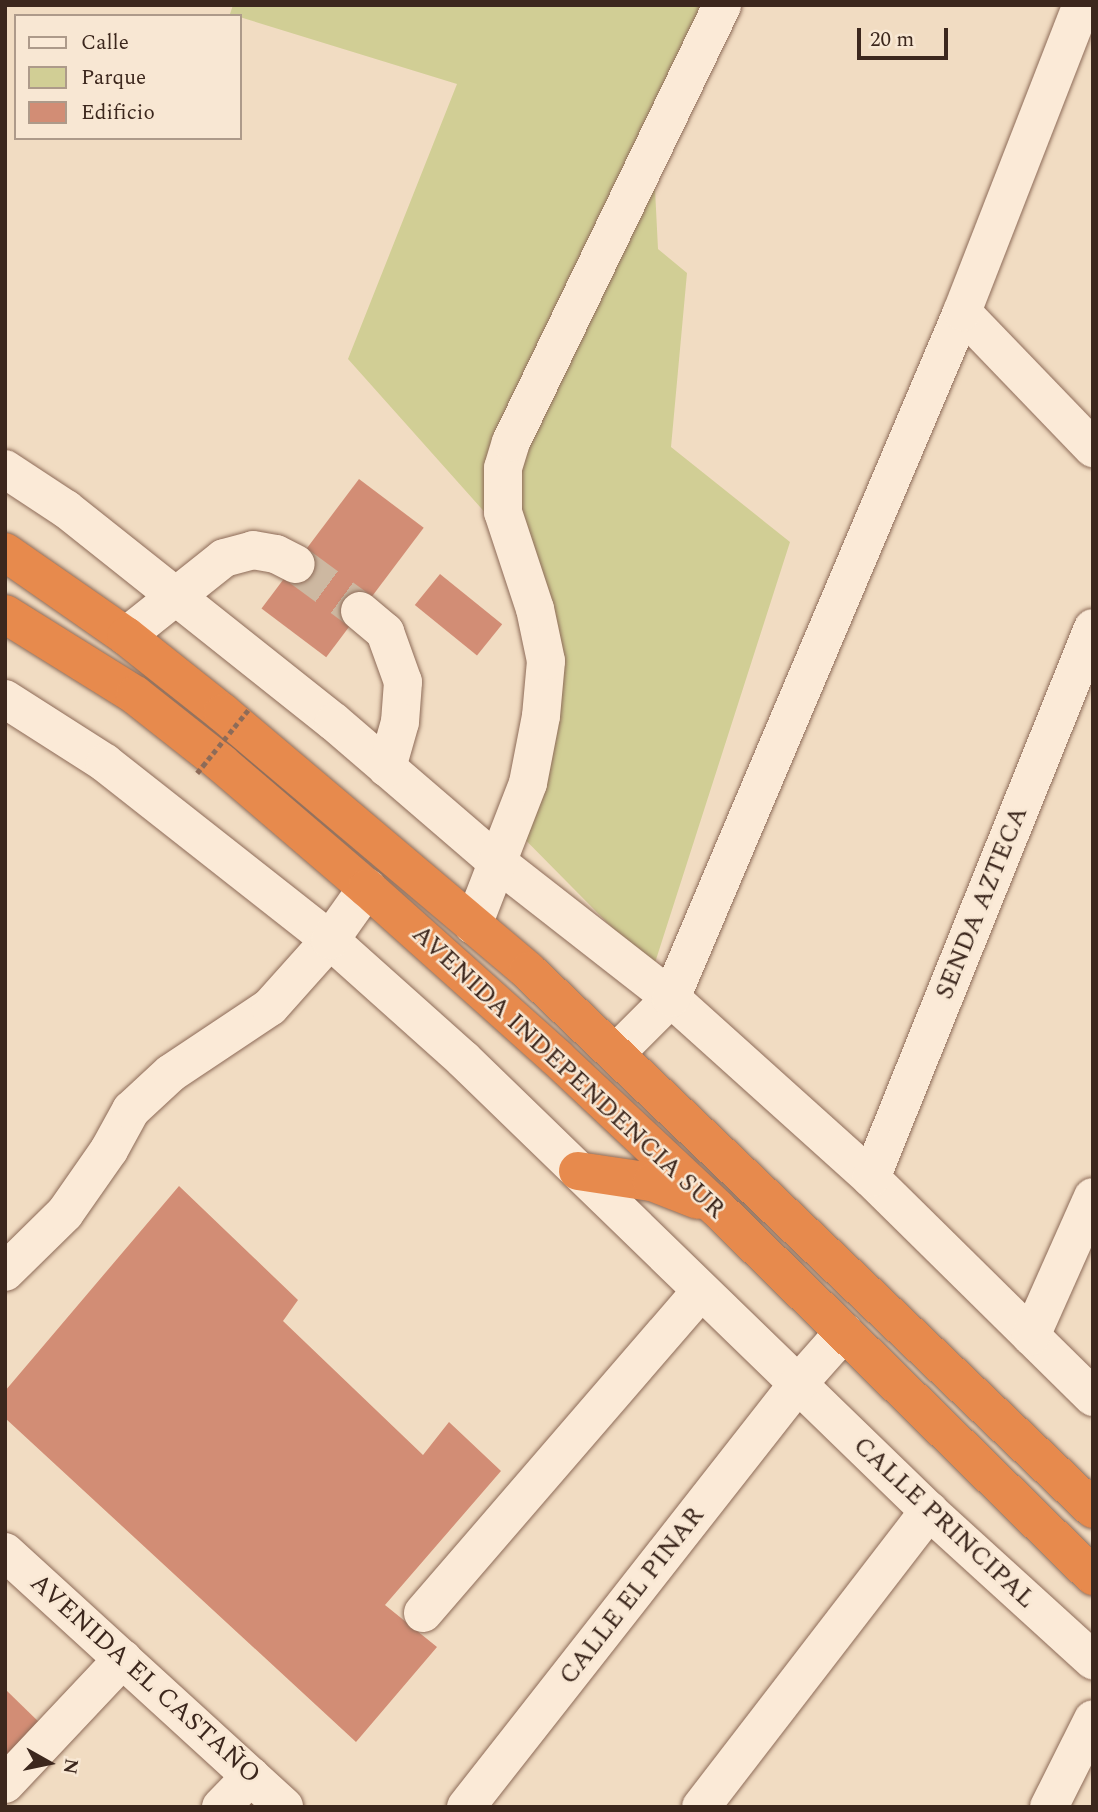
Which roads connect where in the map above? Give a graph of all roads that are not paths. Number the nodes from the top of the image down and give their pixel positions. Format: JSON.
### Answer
{"nodes":[{"id":1,"x":722,"y":5,"type":"edge"},
{"id":2,"x":1082,"y":5,"type":"edge"},
{"id":3,"x":962,"y":312,"type":"junction"},
{"id":4,"x":1093,"y":448,"type":"edge"},
{"id":5,"x":5,"y":469,"type":"edge"},
{"id":6,"x":5,"y":552,"type":"edge"},
{"id":7,"x":296,"y":564,"type":"tunnel mouth"},
{"id":8,"x":176,"y":596,"type":"junction"},
{"id":9,"x":359,"y":611,"type":"tunnel mouth"},
{"id":10,"x":5,"y":614,"type":"edge"},
{"id":11,"x":1093,"y":628,"type":"edge"},
{"id":12,"x":126,"y":636,"type":"junction"},
{"id":13,"x":5,"y":699,"type":"edge"},
{"id":14,"x":387,"y":768,"type":"junction"},
{"id":15,"x":497,"y":862,"type":"junction"},
{"id":16,"x":367,"y":888,"type":"junction"},
{"id":17,"x":473,"y":925,"type":"junction"},
{"id":18,"x":330,"y":940,"type":"junction"},
{"id":19,"x":671,"y":998,"type":"junction"},
{"id":20,"x":616,"y":1053,"type":"junction"},
{"id":21,"x":579,"y":1171,"type":"junction"},
{"id":22,"x":871,"y":1178,"type":"junction"},
{"id":23,"x":1093,"y":1198,"type":"edge"},
{"id":24,"x":718,"y":1209,"type":"junction"},
{"id":25,"x":5,"y":1272,"type":"edge"},
{"id":26,"x":700,"y":1292,"type":"junction"},
{"id":27,"x":844,"y":1332,"type":"junction"},
{"id":28,"x":1031,"y":1336,"type":"junction"},
{"id":29,"x":797,"y":1385,"type":"junction"},
{"id":30,"x":1093,"y":1397,"type":"edge"},
{"id":31,"x":1093,"y":1509,"type":"edge"},
{"id":32,"x":929,"y":1511,"type":"junction"},
{"id":33,"x":5,"y":1552,"type":"edge"},
{"id":34,"x":1093,"y":1576,"type":"edge"},
{"id":35,"x":423,"y":1613,"type":"dead end"},
{"id":36,"x":123,"y":1659,"type":"junction"},
{"id":37,"x":1093,"y":1660,"type":"edge"},
{"id":38,"x":1093,"y":1719,"type":"edge"},
{"id":39,"x":251,"y":1776,"type":"junction"},
{"id":40,"x":5,"y":1784,"type":"edge"},
{"id":41,"x":221,"y":1807,"type":"edge"},
{"id":42,"x":284,"y":1807,"type":"edge"},
{"id":43,"x":466,"y":1807,"type":"edge"},
{"id":44,"x":701,"y":1807,"type":"edge"},
{"id":45,"x":1049,"y":1807,"type":"edge"}],
"edges":[{"from":1,"to":15,"type":"street"},
{"from":2,"to":3,"type":"street"},
{"from":3,"to":4,"type":"street"},
{"from":3,"to":19,"type":"street"},
{"from":5,"to":8,"type":"street"},
{"from":6,"to":12,"type":"highway","name":"AVENIDA INDEPENDENCIA SUR"},
{"from":7,"to":8,"type":"street"},
{"from":8,"to":12,"type":"street"},
{"from":8,"to":14,"type":"street"},
{"from":9,"to":14,"type":"street"},
{"from":10,"to":16,"type":"highway","name":"AVENIDA INDEPENDENCIA SUR"},
{"from":11,"to":22,"type":"street","name":"SENDA AZTECA"},
{"from":12,"to":17,"type":"highway","name":"AVENIDA INDEPENDENCIA SUR"},
{"from":13,"to":18,"type":"street","name":"CALLE PRINCIPAL"},
{"from":14,"to":15,"type":"street"},
{"from":15,"to":17,"type":"street"},
{"from":15,"to":19,"type":"street"},
{"from":16,"to":18,"type":"street"},
{"from":16,"to":24,"type":"highway","name":"AVENIDA INDEPENDENCIA SUR"},
{"from":17,"to":20,"type":"highway","name":"AVENIDA INDEPENDENCIA SUR"},
{"from":18,"to":21,"type":"street","name":"CALLE PRINCIPAL"},
{"from":18,"to":25,"type":"street"},
{"from":19,"to":20,"type":"street"},
{"from":19,"to":22,"type":"street"},
{"from":20,"to":31,"type":"highway","name":"AVENIDA INDEPENDENCIA SUR"},
{"from":21,"to":24,"type":"highway"},
{"from":21,"to":26,"type":"street","name":"CALLE PRINCIPAL"},
{"from":22,"to":28,"type":"street"},
{"from":23,"to":28,"type":"street"},
{"from":24,"to":27,"type":"highway","name":"AVENIDA INDEPENDENCIA SUR"},
{"from":26,"to":29,"type":"street","name":"CALLE PRINCIPAL"},
{"from":26,"to":35,"type":"street"},
{"from":27,"to":29,"type":"street","name":"CALLE EL PINAR"},
{"from":27,"to":34,"type":"highway","name":"AVENIDA INDEPENDENCIA SUR"},
{"from":28,"to":30,"type":"street"},
{"from":29,"to":32,"type":"street","name":"CALLE PRINCIPAL"},
{"from":29,"to":43,"type":"street","name":"CALLE EL PINAR"},
{"from":32,"to":37,"type":"street","name":"CALLE PRINCIPAL"},
{"from":32,"to":44,"type":"street"},
{"from":33,"to":36,"type":"street","name":"AVENIDA EL CASTAÑO"},
{"from":36,"to":39,"type":"street","name":"AVENIDA EL CASTAÑO"},
{"from":36,"to":40,"type":"street"},
{"from":38,"to":45,"type":"street"},
{"from":39,"to":41,"type":"street"},
{"from":39,"to":42,"type":"street","name":"AVENIDA EL CASTAÑO"}]}
